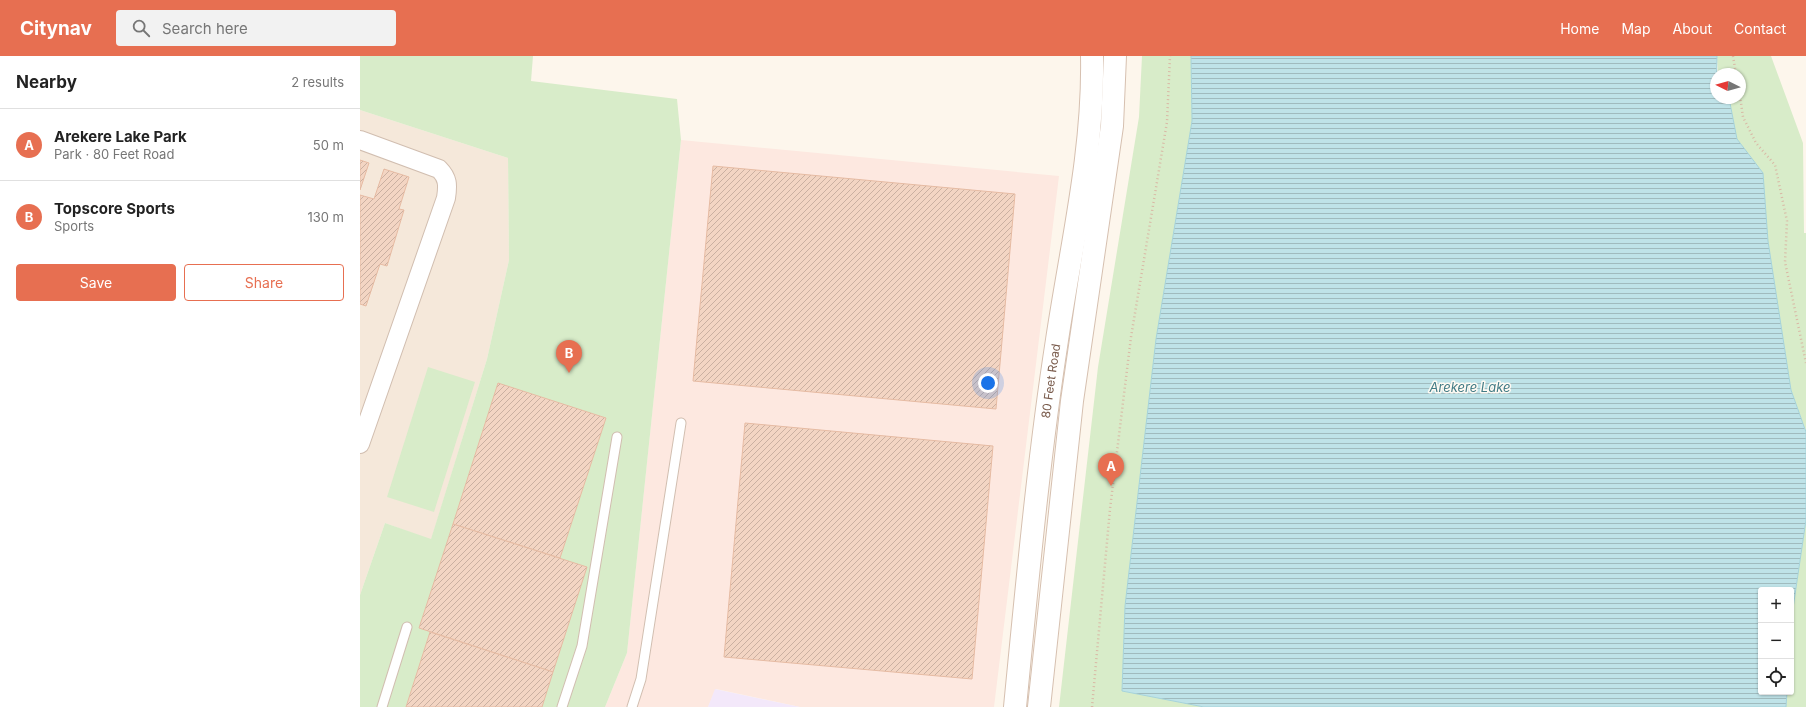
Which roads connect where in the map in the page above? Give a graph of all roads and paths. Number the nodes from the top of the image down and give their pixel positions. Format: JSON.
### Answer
{"nodes":[{"id":1,"x":1092,"y":56,"type":"edge"},
{"id":2,"x":1115,"y":56,"type":"edge"},
{"id":3,"x":1170,"y":56,"type":"edge"},
{"id":4,"x":1733,"y":56,"type":"edge"},
{"id":5,"x":1735,"y":68,"type":"edge"},
{"id":6,"x":1741,"y":104,"type":"edge"},
{"id":7,"x":360,"y":140,"type":"edge"},
{"id":8,"x":1806,"y":363,"type":"edge"},
{"id":9,"x":681,"y":423,"type":"dead end"},
{"id":10,"x":617,"y":437,"type":"dead end"},
{"id":11,"x":360,"y":444,"type":"edge"},
{"id":12,"x":407,"y":627,"type":"dead end"},
{"id":13,"x":382,"y":707,"type":"edge"},
{"id":14,"x":562,"y":707,"type":"edge"},
{"id":15,"x":632,"y":707,"type":"edge"},
{"id":16,"x":1015,"y":707,"type":"edge"},
{"id":17,"x":1039,"y":707,"type":"edge"},
{"id":18,"x":1092,"y":707,"type":"edge"}],
"edges":[{"from":1,"to":16,"type":"main road","name":"80 Feet Road"},
{"from":2,"to":17,"type":"main road","name":"80 Feet Road"},
{"from":3,"to":18,"type":"path"},
{"from":4,"to":5,"type":"path"},
{"from":6,"to":8,"type":"path"},
{"from":7,"to":11,"type":"street"},
{"from":9,"to":15,"type":"lane"},
{"from":10,"to":14,"type":"lane"},
{"from":12,"to":13,"type":"lane"}]}
